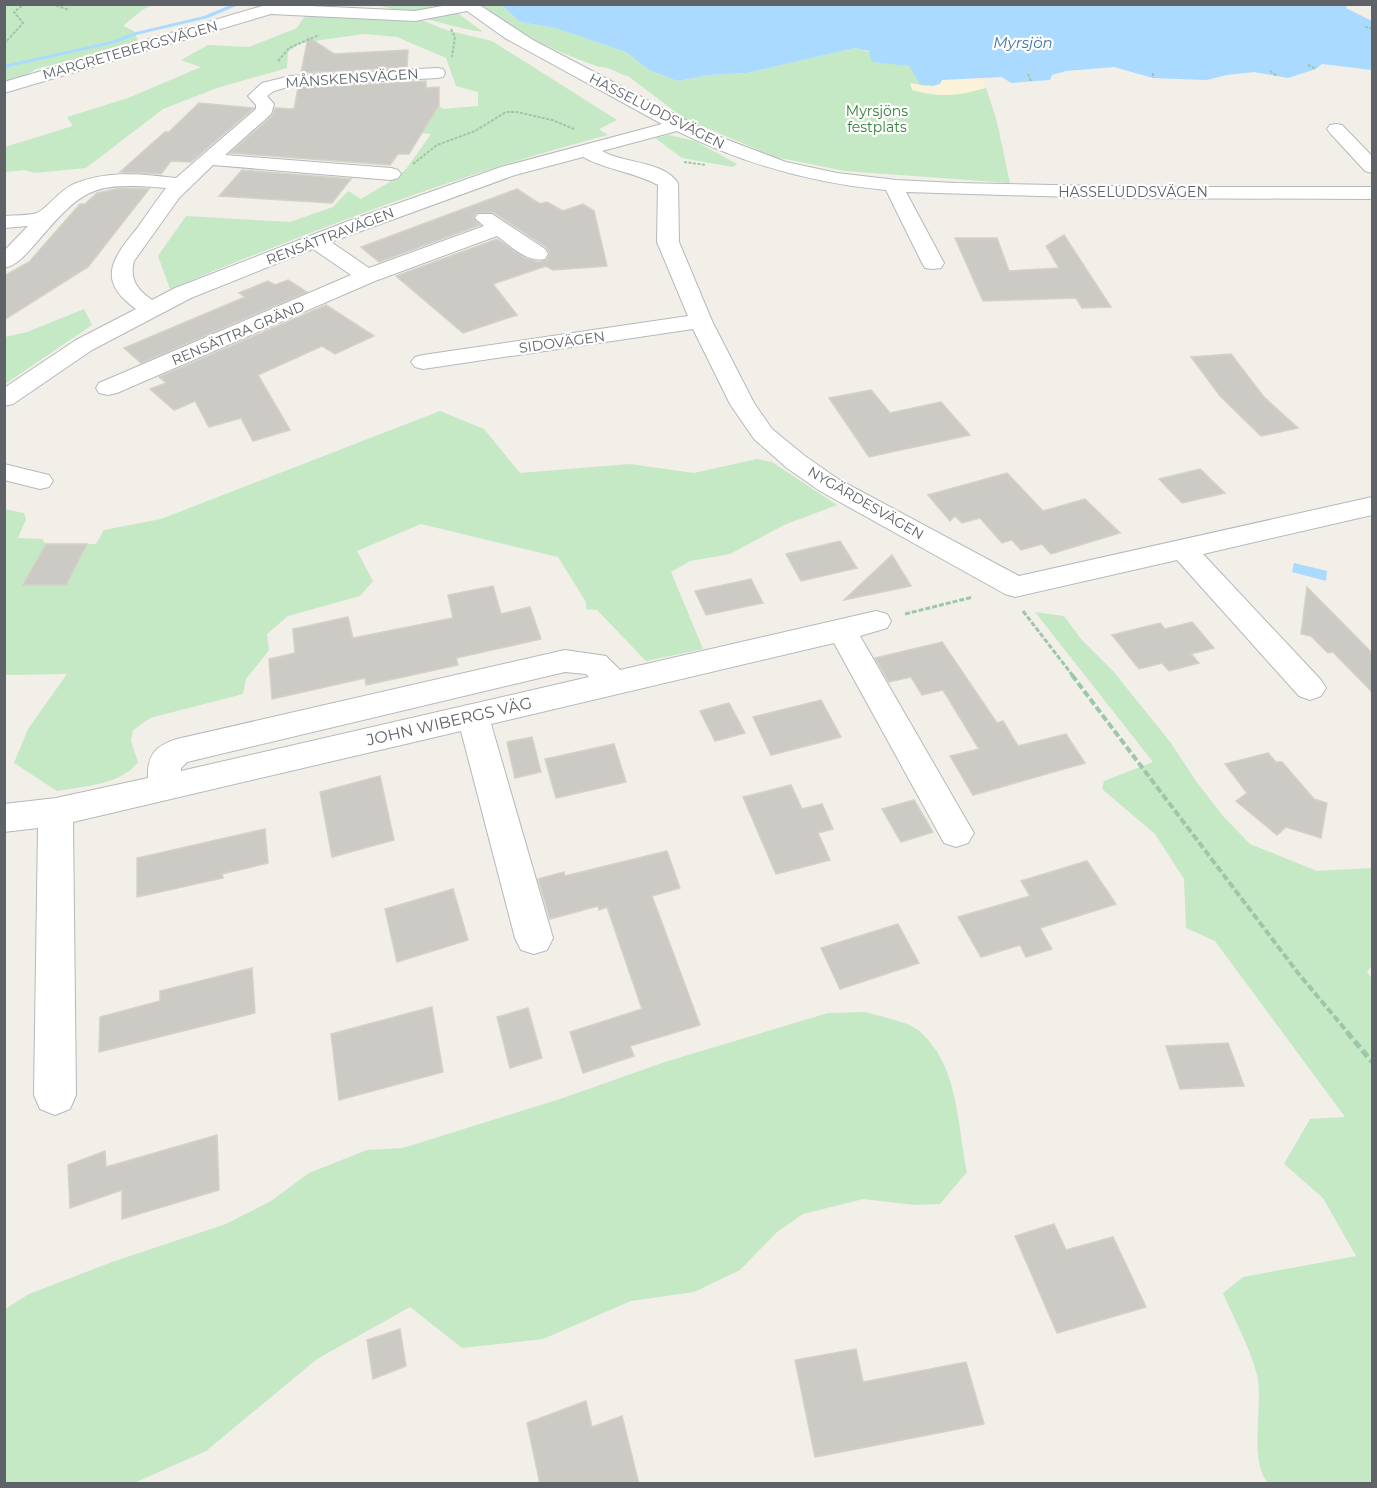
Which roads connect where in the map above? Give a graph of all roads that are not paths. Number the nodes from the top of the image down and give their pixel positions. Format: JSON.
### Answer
{"nodes":[{"id":1,"x":469,"y":5,"type":"edge"},
{"id":2,"x":437,"y":73,"type":"dead end"},
{"id":3,"x":4,"y":88,"type":"edge"},
{"id":4,"x":678,"y":125,"type":"junction"},
{"id":5,"x":1336,"y":129,"type":"dead end"},
{"id":6,"x":581,"y":140,"type":"junction"},
{"id":7,"x":207,"y":159,"type":"junction"},
{"id":8,"x":1372,"y":167,"type":"edge"},
{"id":9,"x":391,"y":174,"type":"road end"},
{"id":10,"x":182,"y":184,"type":"junction"},
{"id":11,"x":894,"y":187,"type":"junction"},
{"id":12,"x":1372,"y":193,"type":"edge"},
{"id":13,"x":45,"y":218,"type":"junction"},
{"id":14,"x":4,"y":222,"type":"edge"},
{"id":15,"x":315,"y":241,"type":"junction"},
{"id":16,"x":537,"y":254,"type":"dead end"},
{"id":17,"x":4,"y":262,"type":"edge"},
{"id":18,"x":933,"y":264,"type":"dead end"},
{"id":19,"x":367,"y":276,"type":"junction"},
{"id":20,"x":151,"y":309,"type":"junction"},
{"id":21,"x":701,"y":321,"type":"junction"},
{"id":22,"x":423,"y":362,"type":"dead end"},
{"id":23,"x":108,"y":388,"type":"dead end"},
{"id":24,"x":4,"y":399,"type":"edge"},
{"id":25,"x":4,"y":472,"type":"edge"},
{"id":26,"x":40,"y":481,"type":"dead end"},
{"id":27,"x":1372,"y":506,"type":"edge"},
{"id":28,"x":1184,"y":550,"type":"junction"},
{"id":29,"x":876,"y":621,"type":"road end"},
{"id":30,"x":842,"y":630,"type":"junction"},
{"id":31,"x":614,"y":683,"type":"junction"},
{"id":32,"x":1310,"y":688,"type":"dead end"},
{"id":33,"x":440,"y":690,"type":"junction"},
{"id":34,"x":460,"y":719,"type":"junction"},
{"id":35,"x":166,"y":788,"type":"junction"},
{"id":36,"x":56,"y":812,"type":"junction"},
{"id":37,"x":4,"y":818,"type":"edge"},
{"id":38,"x":956,"y":833,"type":"dead end"},
{"id":39,"x":534,"y":938,"type":"dead end"},
{"id":40,"x":56,"y":1095,"type":"dead end"}],
"edges":[{"from":1,"to":3,"type":"street","name":"MARGRETEBERGSVÄGEN"},
{"from":1,"to":4,"type":"street","name":"HASSELUDDSVÄGEN"},
{"from":2,"to":7,"type":"street","name":"MÅNSKENSVÄGEN"},
{"from":4,"to":6,"type":"street","name":"RENSÄTTRAVÄGEN"},
{"from":4,"to":11,"type":"street","name":"HASSELUDDSVÄGEN"},
{"from":5,"to":8,"type":"street"},
{"from":6,"to":15,"type":"street","name":"RENSÄTTRAVÄGEN"},
{"from":6,"to":21,"type":"street","name":"NYGÄRDESVÄGEN"},
{"from":7,"to":9,"type":"street"},
{"from":7,"to":10,"type":"street","name":"MÅNSKENSVÄGEN"},
{"from":10,"to":13,"type":"street"},
{"from":10,"to":20,"type":"street","name":"MÅNSKENSVÄGEN"},
{"from":11,"to":12,"type":"street","name":"HASSELUDDSVÄGEN"},
{"from":11,"to":18,"type":"street"},
{"from":13,"to":14,"type":"street"},
{"from":13,"to":17,"type":"street"},
{"from":15,"to":19,"type":"street"},
{"from":15,"to":20,"type":"street","name":"RENSÄTTRAVÄGEN"},
{"from":16,"to":19,"type":"street","name":"RENSÄTTRA GRÄND"},
{"from":19,"to":23,"type":"street","name":"RENSÄTTRA GRÄND"},
{"from":20,"to":24,"type":"street","name":"RENSÄTTRAVÄGEN"},
{"from":21,"to":22,"type":"street","name":"SIDOVÄGEN"},
{"from":21,"to":28,"type":"street","name":"NYGÄRDESVÄGEN"},
{"from":25,"to":26,"type":"street"},
{"from":27,"to":28,"type":"street"},
{"from":28,"to":32,"type":"street"},
{"from":29,"to":30,"type":"street","name":"JOHN WIBERGS VÄG"},
{"from":30,"to":31,"type":"street","name":"JOHN WIBERGS VÄG"},
{"from":30,"to":38,"type":"street"},
{"from":31,"to":33,"type":"street"},
{"from":31,"to":34,"type":"street","name":"JOHN WIBERGS VÄG"},
{"from":33,"to":34,"type":"street"},
{"from":33,"to":35,"type":"street"},
{"from":34,"to":35,"type":"street","name":"JOHN WIBERGS VÄG"},
{"from":34,"to":39,"type":"street"},
{"from":35,"to":36,"type":"street","name":"JOHN WIBERGS VÄG"},
{"from":36,"to":37,"type":"street","name":"JOHN WIBERGS VÄG"},
{"from":36,"to":40,"type":"street"}]}
